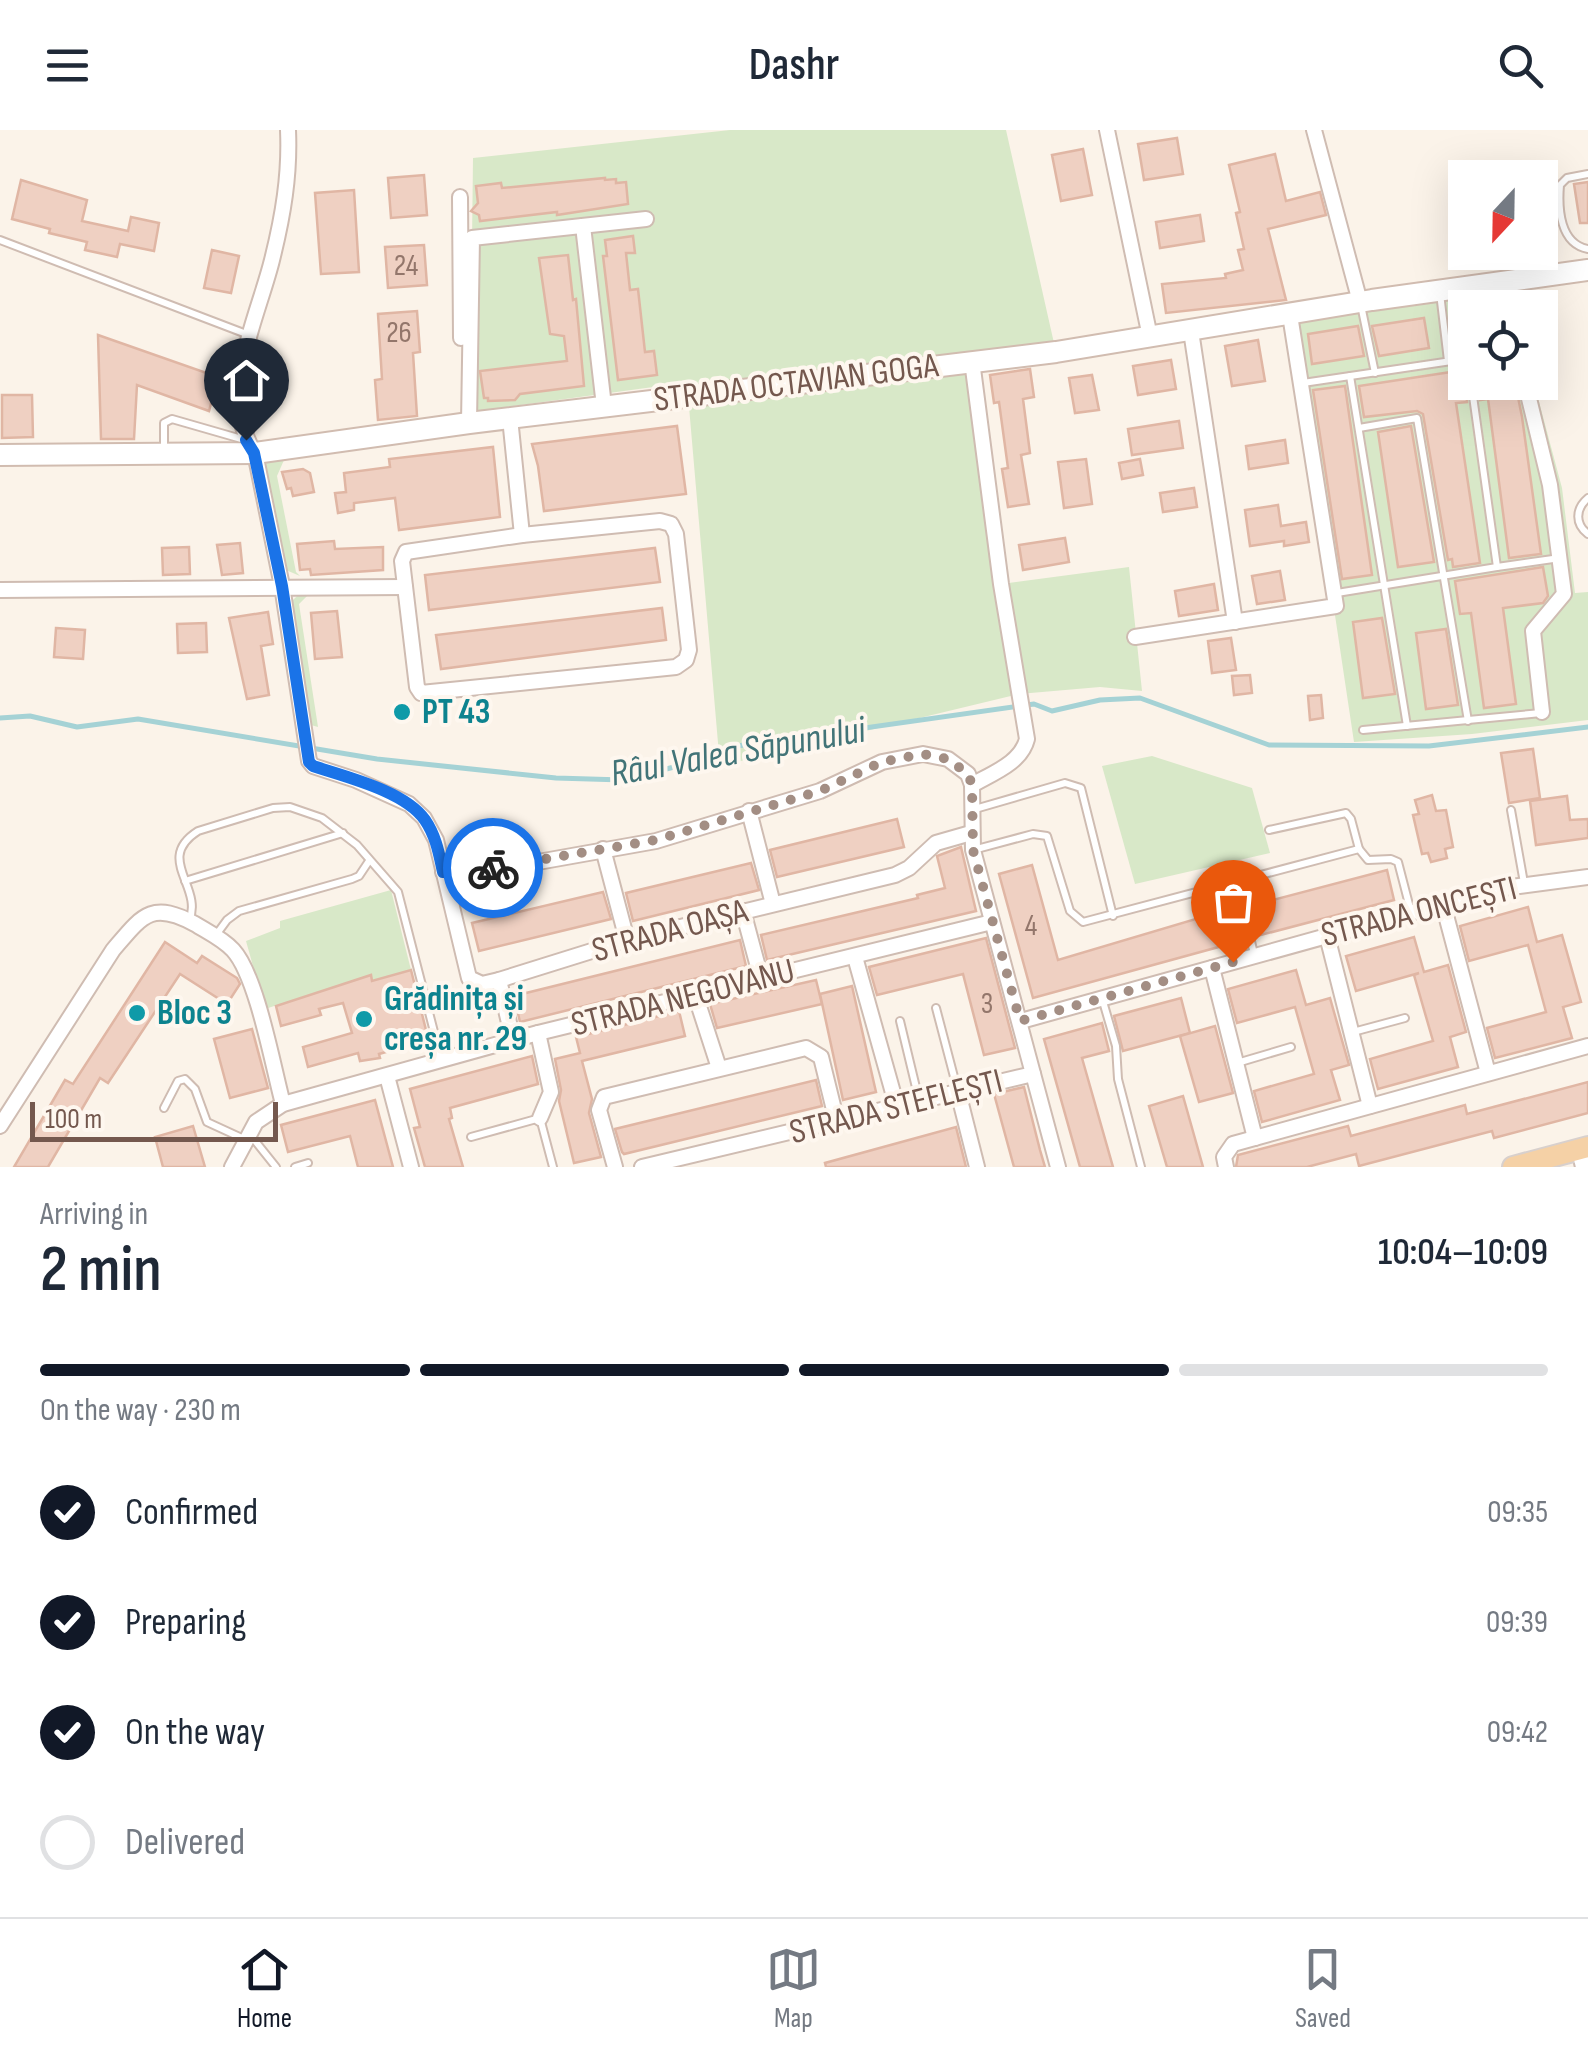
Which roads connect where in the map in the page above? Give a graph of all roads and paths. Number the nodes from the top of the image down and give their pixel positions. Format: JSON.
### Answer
{"nodes":[{"id":1,"x":288,"y":130,"type":"edge"},
{"id":2,"x":1107,"y":130,"type":"edge"},
{"id":3,"x":1314,"y":130,"type":"edge"},
{"id":4,"x":1588,"y":174,"type":"edge"},
{"id":5,"x":460,"y":197,"type":"dead end"},
{"id":6,"x":637,"y":220,"type":"dead end"},
{"id":7,"x":583,"y":221,"type":"junction"},
{"id":8,"x":0,"y":240,"type":"edge"},
{"id":9,"x":1588,"y":249,"type":"edge"},
{"id":10,"x":1588,"y":270,"type":"edge"},
{"id":11,"x":1506,"y":281,"type":"junction"},
{"id":12,"x":1440,"y":290,"type":"junction"},
{"id":13,"x":1507,"y":290,"type":"edge"},
{"id":14,"x":1360,"y":302,"type":"junction"},
{"id":15,"x":1290,"y":314,"type":"junction"},
{"id":16,"x":1191,"y":330,"type":"junction"},
{"id":17,"x":250,"y":336,"type":"junction"},
{"id":18,"x":1150,"y":337,"type":"junction"},
{"id":19,"x":972,"y":361,"type":"junction"},
{"id":20,"x":1448,"y":361,"type":"joint"},
{"id":21,"x":1376,"y":372,"type":"junction"},
{"id":22,"x":1350,"y":376,"type":"junction"},
{"id":23,"x":1301,"y":384,"type":"junction"},
{"id":24,"x":613,"y":400,"type":"junction"},
{"id":25,"x":1474,"y":400,"type":"edge"},
{"id":26,"x":1529,"y":400,"type":"edge"},
{"id":27,"x":492,"y":416,"type":"junction"},
{"id":28,"x":1359,"y":428,"type":"junction"},
{"id":29,"x":250,"y":447,"type":"junction"},
{"id":30,"x":164,"y":454,"type":"junction"},
{"id":31,"x":0,"y":455,"type":"edge"},
{"id":32,"x":1588,"y":498,"type":"edge"},
{"id":33,"x":1588,"y":534,"type":"edge"},
{"id":34,"x":522,"y":535,"type":"junction"},
{"id":35,"x":1560,"y":558,"type":"junction"},
{"id":36,"x":1497,"y":567,"type":"junction"},
{"id":37,"x":1444,"y":576,"type":"junction"},
{"id":38,"x":282,"y":586,"type":"junction"},
{"id":39,"x":1384,"y":586,"type":"junction"},
{"id":40,"x":405,"y":587,"type":"junction"},
{"id":41,"x":0,"y":590,"type":"edge"},
{"id":42,"x":1335,"y":600,"type":"junction"},
{"id":43,"x":1235,"y":622,"type":"junction"},
{"id":44,"x":1135,"y":637,"type":"dead end"},
{"id":45,"x":1542,"y":712,"type":"joint"},
{"id":46,"x":1468,"y":721,"type":"junction"},
{"id":47,"x":1407,"y":726,"type":"junction"},
{"id":48,"x":1363,"y":730,"type":"dead end"},
{"id":49,"x":972,"y":785,"type":"junction"},
{"id":50,"x":974,"y":809,"type":"junction"},
{"id":51,"x":1511,"y":810,"type":"dead end"},
{"id":52,"x":748,"y":811,"type":"junction"},
{"id":53,"x":1269,"y":830,"type":"dead end"},
{"id":54,"x":344,"y":833,"type":"junction"},
{"id":55,"x":971,"y":833,"type":"junction"},
{"id":56,"x":603,"y":849,"type":"junction"},
{"id":57,"x":1359,"y":849,"type":"junction"},
{"id":58,"x":973,"y":850,"type":"junction"},
{"id":59,"x":370,"y":860,"type":"junction"},
{"id":60,"x":443,"y":872,"type":"junction"},
{"id":61,"x":1588,"y":877,"type":"edge"},
{"id":62,"x":185,"y":882,"type":"junction"},
{"id":63,"x":1236,"y":882,"type":"junction"},
{"id":64,"x":1524,"y":884,"type":"junction"},
{"id":65,"x":774,"y":904,"type":"junction"},
{"id":66,"x":1444,"y":904,"type":"junction"},
{"id":67,"x":744,"y":911,"type":"junction"},
{"id":68,"x":1412,"y":913,"type":"junction"},
{"id":69,"x":1113,"y":916,"type":"junction"},
{"id":70,"x":190,"y":921,"type":"junction"},
{"id":71,"x":992,"y":922,"type":"junction"},
{"id":72,"x":215,"y":936,"type":"junction"},
{"id":73,"x":1327,"y":936,"type":"junction"},
{"id":74,"x":627,"y":940,"type":"junction"},
{"id":75,"x":1254,"y":956,"type":"junction"},
{"id":76,"x":856,"y":957,"type":"junction"},
{"id":77,"x":1212,"y":968,"type":"junction"},
{"id":78,"x":762,"y":978,"type":"junction"},
{"id":79,"x":499,"y":980,"type":"junction"},
{"id":80,"x":694,"y":994,"type":"junction"},
{"id":81,"x":1102,"y":998,"type":"junction"},
{"id":82,"x":936,"y":1008,"type":"dead end"},
{"id":83,"x":1405,"y":1018,"type":"dead end"},
{"id":84,"x":1020,"y":1021,"type":"junction"},
{"id":85,"x":900,"y":1022,"type":"dead end"},
{"id":86,"x":1352,"y":1032,"type":"junction"},
{"id":87,"x":538,"y":1033,"type":"junction"},
{"id":88,"x":513,"y":1040,"type":"junction"},
{"id":89,"x":1588,"y":1046,"type":"edge"},
{"id":90,"x":1291,"y":1047,"type":"dead end"},
{"id":91,"x":441,"y":1060,"type":"junction"},
{"id":92,"x":1236,"y":1064,"type":"junction"},
{"id":93,"x":718,"y":1068,"type":"junction"},
{"id":94,"x":1033,"y":1074,"type":"junction"},
{"id":95,"x":1488,"y":1074,"type":"junction"},
{"id":96,"x":386,"y":1076,"type":"junction"},
{"id":97,"x":958,"y":1092,"type":"junction"},
{"id":98,"x":920,"y":1101,"type":"junction"},
{"id":99,"x":284,"y":1104,"type":"junction"},
{"id":100,"x":897,"y":1106,"type":"junction"},
{"id":101,"x":1370,"y":1106,"type":"junction"},
{"id":102,"x":164,"y":1108,"type":"dead end"},
{"id":103,"x":540,"y":1118,"type":"junction"},
{"id":104,"x":837,"y":1122,"type":"junction"},
{"id":105,"x":0,"y":1126,"type":"edge"},
{"id":106,"x":247,"y":1137,"type":"junction"},
{"id":107,"x":471,"y":1137,"type":"dead end"},
{"id":108,"x":1255,"y":1138,"type":"junction"},
{"id":109,"x":1584,"y":1155,"type":"edge"},
{"id":110,"x":704,"y":1160,"type":"edge"},
{"id":111,"x":308,"y":1163,"type":"dead end"},
{"id":112,"x":232,"y":1167,"type":"edge"},
{"id":113,"x":276,"y":1167,"type":"edge"},
{"id":114,"x":296,"y":1167,"type":"edge"},
{"id":115,"x":411,"y":1167,"type":"edge"},
{"id":116,"x":553,"y":1167,"type":"edge"},
{"id":117,"x":615,"y":1167,"type":"edge"},
{"id":118,"x":642,"y":1167,"type":"edge"},
{"id":119,"x":977,"y":1167,"type":"edge"},
{"id":120,"x":1058,"y":1167,"type":"edge"},
{"id":121,"x":1141,"y":1167,"type":"edge"},
{"id":122,"x":1226,"y":1167,"type":"edge"},
{"id":123,"x":1513,"y":1167,"type":"edge"}],
"edges":[{"from":1,"to":17,"type":"street"},
{"from":2,"to":18,"type":"street"},
{"from":3,"to":14,"type":"street"},
{"from":4,"to":9,"type":"lane"},
{"from":5,"to":27,"type":"street"},
{"from":6,"to":7,"type":"street"},
{"from":7,"to":24,"type":"street"},
{"from":7,"to":27,"type":"street"},
{"from":8,"to":17,"type":"lane"},
{"from":10,"to":11,"type":"street","name":"STRADA OCTAVIAN GOGA"},
{"from":11,"to":12,"type":"street","name":"STRADA OCTAVIAN GOGA"},
{"from":11,"to":13,"type":"street"},
{"from":12,"to":14,"type":"street","name":"STRADA OCTAVIAN GOGA"},
{"from":12,"to":20,"type":"lane"},
{"from":14,"to":15,"type":"street","name":"STRADA OCTAVIAN GOGA"},
{"from":14,"to":21,"type":"lane"},
{"from":15,"to":16,"type":"street","name":"STRADA OCTAVIAN GOGA"},
{"from":15,"to":23,"type":"street"},
{"from":16,"to":18,"type":"street","name":"STRADA OCTAVIAN GOGA"},
{"from":16,"to":43,"type":"street"},
{"from":17,"to":29,"type":"street"},
{"from":18,"to":19,"type":"street","name":"STRADA OCTAVIAN GOGA"},
{"from":19,"to":24,"type":"street","name":"STRADA OCTAVIAN GOGA"},
{"from":19,"to":49,"type":"street"},
{"from":20,"to":21,"type":"lane"},
{"from":21,"to":22,"type":"lane"},
{"from":22,"to":23,"type":"lane"},
{"from":22,"to":28,"type":"lane"},
{"from":23,"to":42,"type":"street"},
{"from":24,"to":27,"type":"street","name":"STRADA OCTAVIAN GOGA"},
{"from":25,"to":36,"type":"lane"},
{"from":26,"to":35,"type":"street"},
{"from":27,"to":29,"type":"street","name":"STRADA OCTAVIAN GOGA"},
{"from":27,"to":34,"type":"street"},
{"from":28,"to":37,"type":"lane"},
{"from":28,"to":39,"type":"lane"},
{"from":29,"to":30,"type":"street","name":"STRADA OCTAVIAN GOGA"},
{"from":29,"to":30,"type":"lane"},
{"from":29,"to":38,"type":"street"},
{"from":30,"to":31,"type":"street","name":"STRADA OCTAVIAN GOGA"},
{"from":32,"to":33,"type":"lane"},
{"from":34,"to":40,"type":"street"},
{"from":34,"to":40,"type":"street"},
{"from":35,"to":36,"type":"lane"},
{"from":35,"to":45,"type":"street"},
{"from":36,"to":37,"type":"lane"},
{"from":37,"to":39,"type":"lane"},
{"from":37,"to":46,"type":"lane"},
{"from":38,"to":40,"type":"street"},
{"from":38,"to":41,"type":"street"},
{"from":38,"to":60,"type":"street"},
{"from":39,"to":42,"type":"lane"},
{"from":39,"to":47,"type":"lane"},
{"from":42,"to":43,"type":"street"},
{"from":43,"to":44,"type":"street"},
{"from":45,"to":46,"type":"lane"},
{"from":46,"to":47,"type":"lane"},
{"from":47,"to":48,"type":"lane"},
{"from":49,"to":50,"type":"street"},
{"from":49,"to":52,"type":"street"},
{"from":50,"to":55,"type":"street"},
{"from":50,"to":69,"type":"lane"},
{"from":51,"to":64,"type":"lane"},
{"from":52,"to":56,"type":"street"},
{"from":52,"to":65,"type":"street"},
{"from":53,"to":57,"type":"lane"},
{"from":54,"to":59,"type":"lane"},
{"from":54,"to":62,"type":"lane"},
{"from":54,"to":62,"type":"lane"},
{"from":55,"to":58,"type":"street"},
{"from":55,"to":65,"type":"street","name":"STRADA OAȘA"},
{"from":56,"to":60,"type":"street"},
{"from":56,"to":74,"type":"street"},
{"from":57,"to":63,"type":"lane"},
{"from":57,"to":68,"type":"lane"},
{"from":58,"to":69,"type":"lane"},
{"from":58,"to":71,"type":"street"},
{"from":59,"to":72,"type":"lane"},
{"from":59,"to":91,"type":"lane"},
{"from":60,"to":79,"type":"street"},
{"from":61,"to":64,"type":"street","name":"STRADA ONCEȘTI"},
{"from":62,"to":70,"type":"lane"},
{"from":63,"to":69,"type":"lane"},
{"from":63,"to":75,"type":"lane"},
{"from":64,"to":66,"type":"street","name":"STRADA ONCEȘTI"},
{"from":65,"to":67,"type":"street","name":"STRADA OAȘA"},
{"from":66,"to":68,"type":"street","name":"STRADA ONCEȘTI"},
{"from":66,"to":95,"type":"street"},
{"from":67,"to":74,"type":"street","name":"STRADA OAȘA"},
{"from":67,"to":78,"type":"street"},
{"from":68,"to":73,"type":"street","name":"STRADA ONCEȘTI"},
{"from":70,"to":72,"type":"street"},
{"from":70,"to":105,"type":"street"},
{"from":71,"to":76,"type":"street","name":"STRADA NEGOVANU"},
{"from":71,"to":84,"type":"street"},
{"from":72,"to":99,"type":"street"},
{"from":73,"to":75,"type":"street","name":"STRADA ONCEȘTI"},
{"from":73,"to":86,"type":"street"},
{"from":74,"to":79,"type":"street","name":"STRADA OAȘA"},
{"from":75,"to":77,"type":"street","name":"STRADA ONCEȘTI"},
{"from":76,"to":78,"type":"street","name":"STRADA NEGOVANU"},
{"from":76,"to":100,"type":"street"},
{"from":77,"to":81,"type":"street","name":"STRADA ONCEȘTI"},
{"from":77,"to":92,"type":"street"},
{"from":78,"to":80,"type":"street","name":"STRADA NEGOVANU"},
{"from":79,"to":88,"type":"street"},
{"from":80,"to":87,"type":"street","name":"STRADA NEGOVANU"},
{"from":80,"to":93,"type":"street"},
{"from":81,"to":84,"type":"street","name":"STRADA ONCEȘTI"},
{"from":81,"to":121,"type":"lane"},
{"from":82,"to":97,"type":"lane"},
{"from":83,"to":86,"type":"lane"},
{"from":84,"to":94,"type":"street"},
{"from":85,"to":98,"type":"lane"},
{"from":86,"to":101,"type":"street"},
{"from":87,"to":88,"type":"street","name":"STRADA NEGOVANU"},
{"from":87,"to":103,"type":"street"},
{"from":88,"to":91,"type":"street","name":"STRADA NEGOVANU"},
{"from":89,"to":95,"type":"street"},
{"from":90,"to":92,"type":"lane"},
{"from":91,"to":96,"type":"street","name":"STRADA NEGOVANU"},
{"from":92,"to":108,"type":"street"},
{"from":93,"to":104,"type":"street"},
{"from":93,"to":117,"type":"street"},
{"from":94,"to":97,"type":"street","name":"STRADA STEFLEȘTI"},
{"from":94,"to":120,"type":"street"},
{"from":95,"to":101,"type":"street"},
{"from":96,"to":99,"type":"street","name":"STRADA NEGOVANU"},
{"from":96,"to":115,"type":"street"},
{"from":97,"to":98,"type":"street","name":"STRADA STEFLEȘTI"},
{"from":97,"to":119,"type":"street"},
{"from":98,"to":100,"type":"street","name":"STRADA STEFLEȘTI"},
{"from":99,"to":106,"type":"street","name":"STRADA NEGOVANU"},
{"from":100,"to":104,"type":"street","name":"STRADA STEFLEȘTI"},
{"from":101,"to":108,"type":"street"},
{"from":102,"to":106,"type":"lane"},
{"from":103,"to":107,"type":"lane"},
{"from":103,"to":116,"type":"lane"},
{"from":104,"to":110,"type":"street","name":"STRADA STEFLEȘTI"},
{"from":106,"to":112,"type":"street","name":"STRADA NEGOVANU"},
{"from":106,"to":113,"type":"lane"},
{"from":108,"to":122,"type":"street"},
{"from":109,"to":123,"type":"main road"},
{"from":110,"to":118,"type":"street","name":"STRADA STEFLEȘTI"},
{"from":111,"to":114,"type":"lane"}]}
